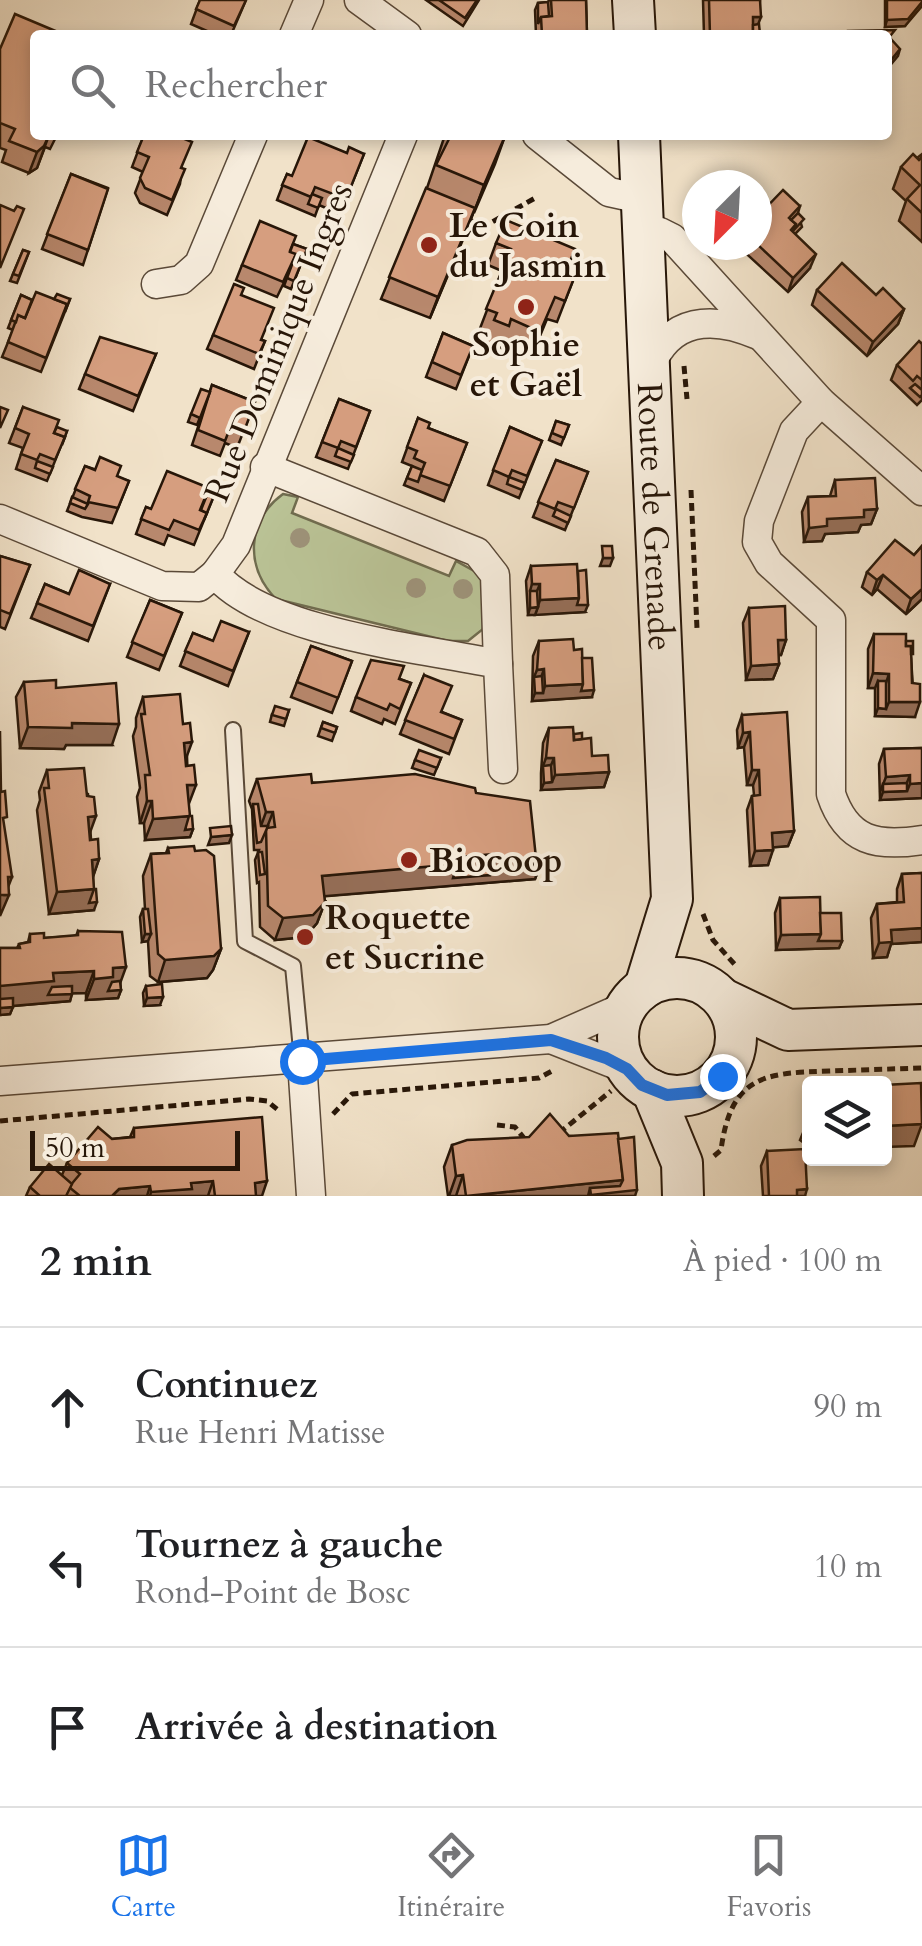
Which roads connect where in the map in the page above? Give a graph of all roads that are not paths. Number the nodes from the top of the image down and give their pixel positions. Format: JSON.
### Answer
{"nodes":[{"id":1,"x":309,"y":0,"type":"edge"},
{"id":2,"x":359,"y":0,"type":"edge"},
{"id":3,"x":633,"y":0,"type":"edge"},
{"id":4,"x":296,"y":30,"type":"edge"},
{"id":5,"x":400,"y":30,"type":"edge"},
{"id":6,"x":635,"y":30,"type":"edge"},
{"id":7,"x":251,"y":140,"type":"edge"},
{"id":8,"x":402,"y":140,"type":"edge"},
{"id":9,"x":544,"y":140,"type":"edge"},
{"id":10,"x":639,"y":140,"type":"edge"},
{"id":11,"x":643,"y":216,"type":"junction"},
{"id":12,"x":156,"y":284,"type":"dead end"},
{"id":13,"x":763,"y":337,"type":"junction"},
{"id":14,"x":650,"y":369,"type":"junction"},
{"id":15,"x":822,"y":402,"type":"junction"},
{"id":16,"x":265,"y":467,"type":"junction"},
{"id":17,"x":922,"y":491,"type":"edge"},
{"id":18,"x":0,"y":519,"type":"edge"},
{"id":19,"x":215,"y":574,"type":"junction"},
{"id":20,"x":498,"y":664,"type":"junction"},
{"id":21,"x":233,"y":730,"type":"dead end"},
{"id":22,"x":503,"y":769,"type":"dead end"},
{"id":23,"x":922,"y":840,"type":"edge"},
{"id":24,"x":687,"y":906,"type":"junction"},
{"id":25,"x":725,"y":986,"type":"junction"},
{"id":26,"x":636,"y":996,"type":"junction"},
{"id":27,"x":922,"y":1025,"type":"edge"},
{"id":28,"x":788,"y":1030,"type":"junction"},
{"id":29,"x":551,"y":1040,"type":"junction"},
{"id":30,"x":302,"y":1061,"type":"junction"},
{"id":31,"x":721,"y":1075,"type":"junction"},
{"id":32,"x":0,"y":1082,"type":"edge"},
{"id":33,"x":622,"y":1087,"type":"junction"},
{"id":34,"x":682,"y":1179,"type":"edge"},
{"id":35,"x":311,"y":1196,"type":"edge"}],
"edges":[{"from":1,"to":4,"type":"street"},
{"from":2,"to":5,"type":"street"},
{"from":3,"to":6,"type":"main road"},
{"from":7,"to":12,"type":"street"},
{"from":8,"to":16,"type":"street","name":"Rue Dominique Ingres"},
{"from":9,"to":11,"type":"street"},
{"from":10,"to":11,"type":"main road","name":"Route de Grenade"},
{"from":11,"to":13,"type":"street"},
{"from":11,"to":14,"type":"main road","name":"Route de Grenade"},
{"from":13,"to":14,"type":"street"},
{"from":13,"to":15,"type":"street"},
{"from":14,"to":24,"type":"main road","name":"Route de Grenade"},
{"from":15,"to":17,"type":"street"},
{"from":15,"to":23,"type":"street"},
{"from":16,"to":19,"type":"street","name":"Rue Dominique Ingres"},
{"from":16,"to":20,"type":"street"},
{"from":18,"to":19,"type":"street"},
{"from":19,"to":20,"type":"street"},
{"from":20,"to":22,"type":"street"},
{"from":21,"to":30,"type":"lane"},
{"from":24,"to":25,"type":"main road"},
{"from":24,"to":26,"type":"main road"},
{"from":25,"to":26,"type":"main road"},
{"from":25,"to":28,"type":"main road"},
{"from":25,"to":31,"type":"main road"},
{"from":26,"to":29,"type":"street"},
{"from":26,"to":33,"type":"main road"},
{"from":27,"to":28,"type":"main road"},
{"from":28,"to":31,"type":"main road"},
{"from":29,"to":30,"type":"street"},
{"from":29,"to":33,"type":"street"},
{"from":30,"to":32,"type":"street"},
{"from":30,"to":35,"type":"street"},
{"from":31,"to":33,"type":"main road"},
{"from":31,"to":34,"type":"main road"},
{"from":33,"to":34,"type":"main road"}]}
